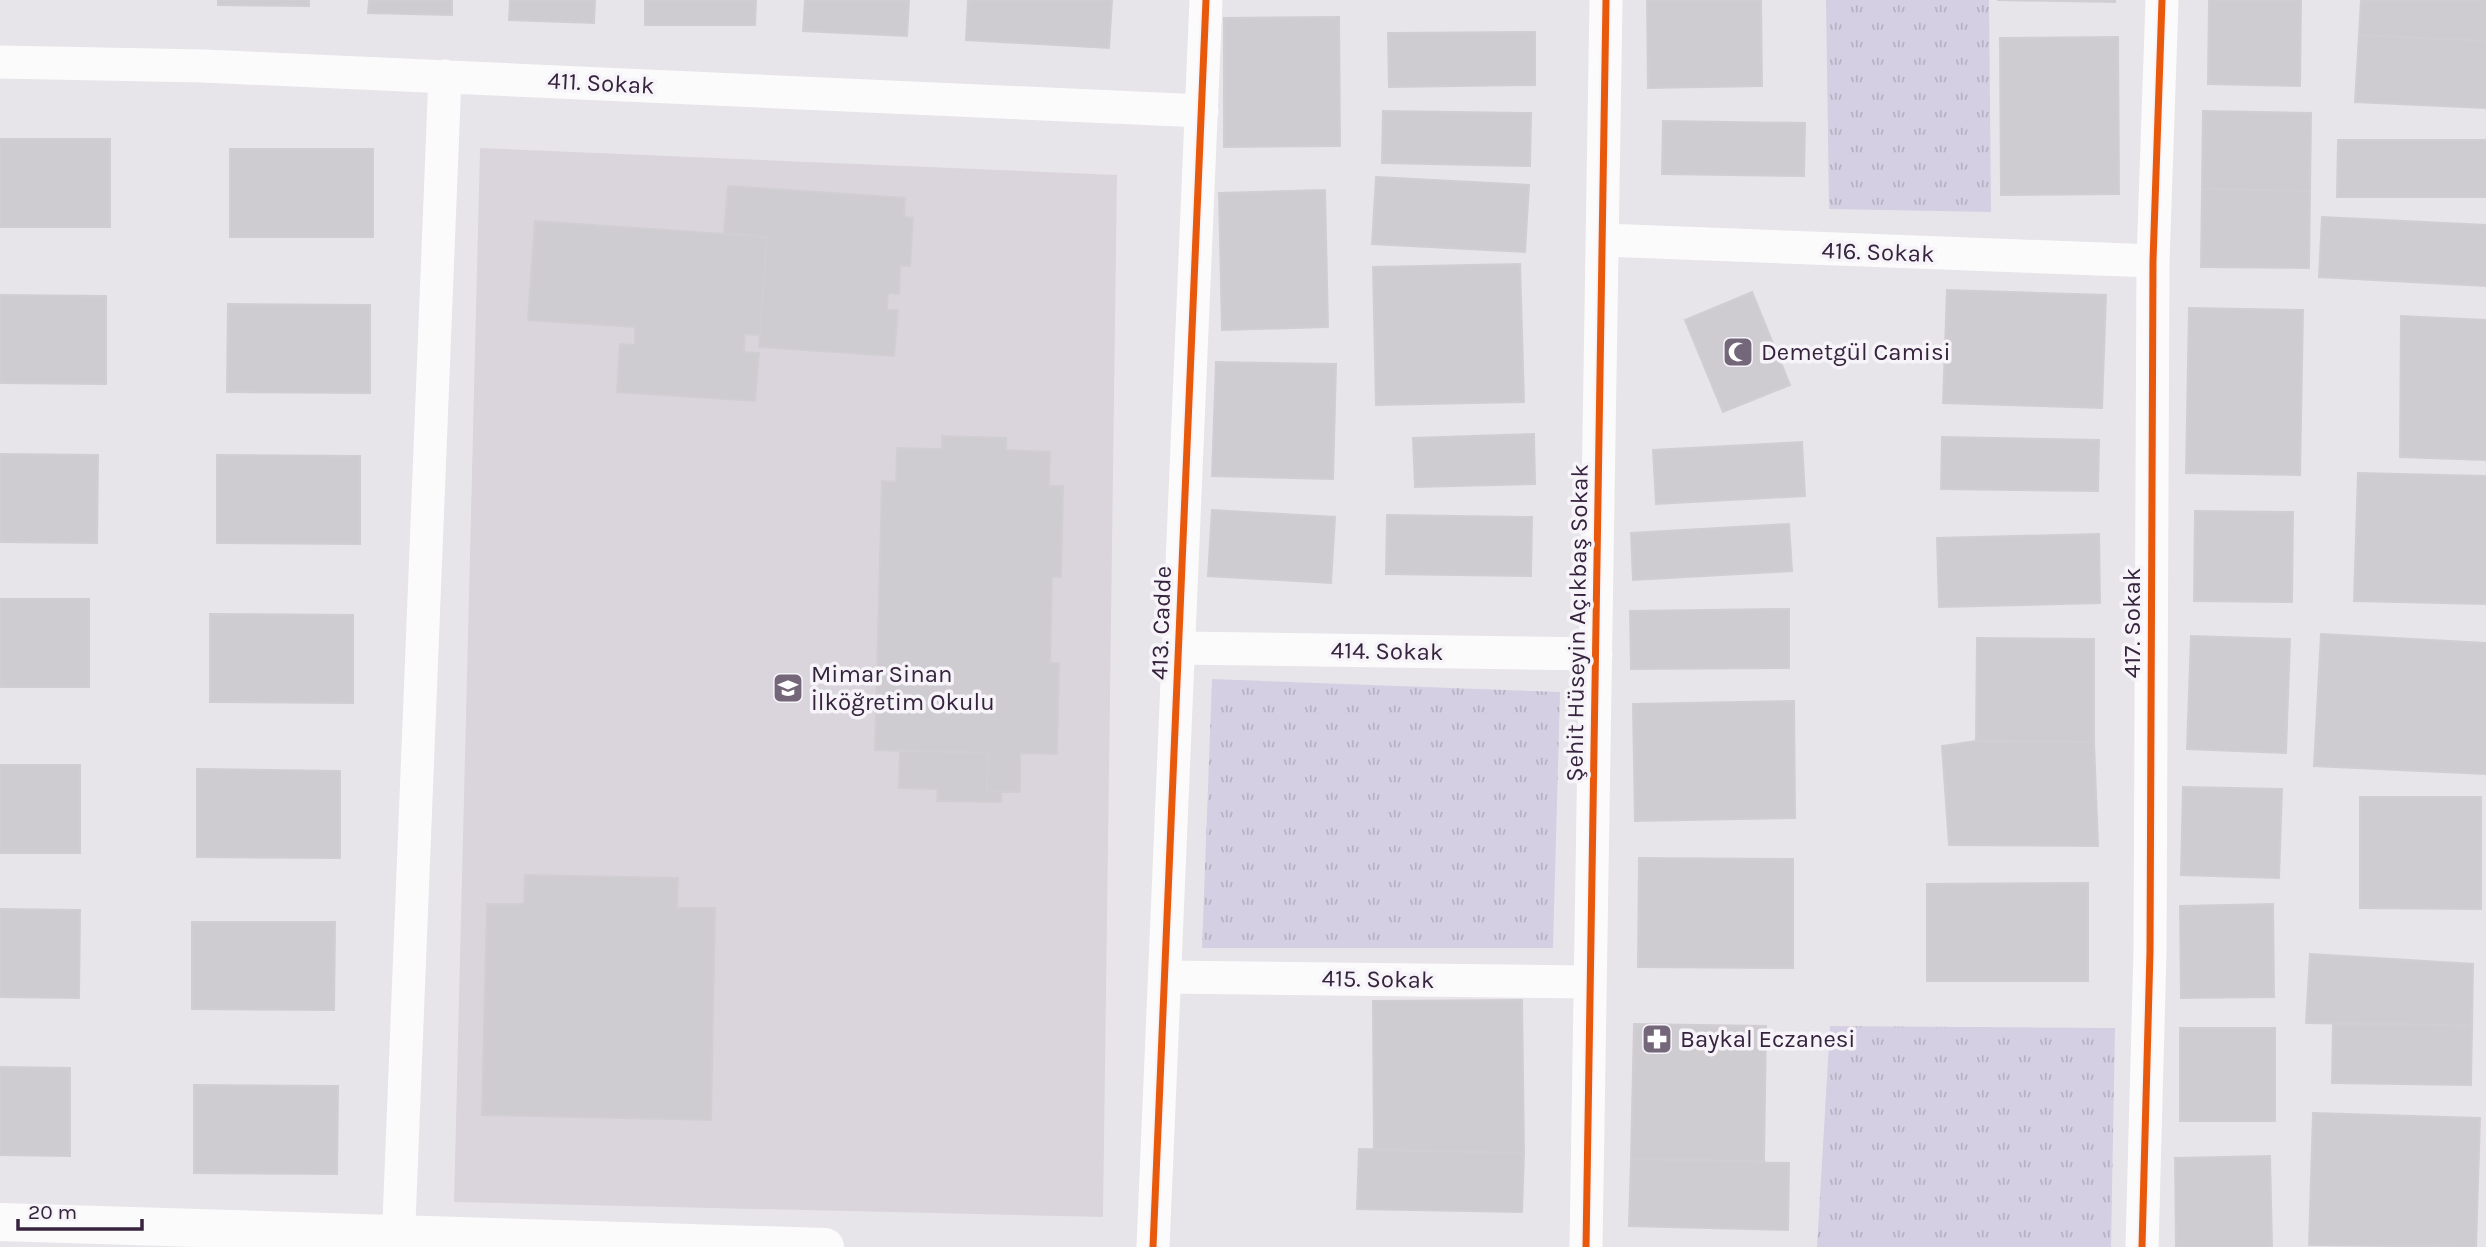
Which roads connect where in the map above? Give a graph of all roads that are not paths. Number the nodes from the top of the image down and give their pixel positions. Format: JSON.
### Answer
{"nodes":[{"id":1,"x":1206,"y":0,"type":"edge"},
{"id":2,"x":1606,"y":0,"type":"edge"},
{"id":3,"x":2162,"y":0,"type":"edge"},
{"id":4,"x":0,"y":62,"type":"edge"},
{"id":5,"x":445,"y":76,"type":"junction"},
{"id":6,"x":1202,"y":111,"type":"junction"},
{"id":7,"x":1603,"y":240,"type":"junction"},
{"id":8,"x":2153,"y":261,"type":"junction"},
{"id":9,"x":1179,"y":648,"type":"junction"},
{"id":10,"x":1596,"y":654,"type":"junction"},
{"id":11,"x":1165,"y":977,"type":"junction"},
{"id":12,"x":1591,"y":982,"type":"junction"},
{"id":13,"x":0,"y":1222,"type":"edge"},
{"id":14,"x":95,"y":1236,"type":"edge"},
{"id":15,"x":398,"y":1241,"type":"edge"},
{"id":16,"x":722,"y":1246,"type":"edge"},
{"id":17,"x":825,"y":1247,"type":"edge"},
{"id":18,"x":1153,"y":1247,"type":"edge"},
{"id":19,"x":1586,"y":1247,"type":"edge"},
{"id":20,"x":2143,"y":1247,"type":"edge"}],
"edges":[{"from":1,"to":6,"type":"street","name":"413. Cadde"},
{"from":2,"to":7,"type":"street","name":"Şehit Hüseyin Açıkbaş Sokak"},
{"from":3,"to":8,"type":"street","name":"417. Sokak"},
{"from":4,"to":5,"type":"street","name":"411. Sokak"},
{"from":5,"to":6,"type":"street","name":"411. Sokak"},
{"from":5,"to":15,"type":"street"},
{"from":6,"to":9,"type":"street","name":"413. Cadde"},
{"from":7,"to":8,"type":"street","name":"416. Sokak"},
{"from":7,"to":10,"type":"street","name":"Şehit Hüseyin Açıkbaş Sokak"},
{"from":8,"to":20,"type":"street","name":"417. Sokak"},
{"from":9,"to":10,"type":"street","name":"414. Sokak"},
{"from":9,"to":11,"type":"street","name":"413. Cadde"},
{"from":10,"to":12,"type":"street","name":"Şehit Hüseyin Açıkbaş Sokak"},
{"from":11,"to":12,"type":"street","name":"415. Sokak"},
{"from":11,"to":18,"type":"street","name":"413. Cadde"},
{"from":12,"to":19,"type":"street","name":"Şehit Hüseyin Açıkbaş Sokak"},
{"from":13,"to":14,"type":"street"},
{"from":14,"to":15,"type":"street"},
{"from":15,"to":16,"type":"street"},
{"from":16,"to":17,"type":"street"}]}
